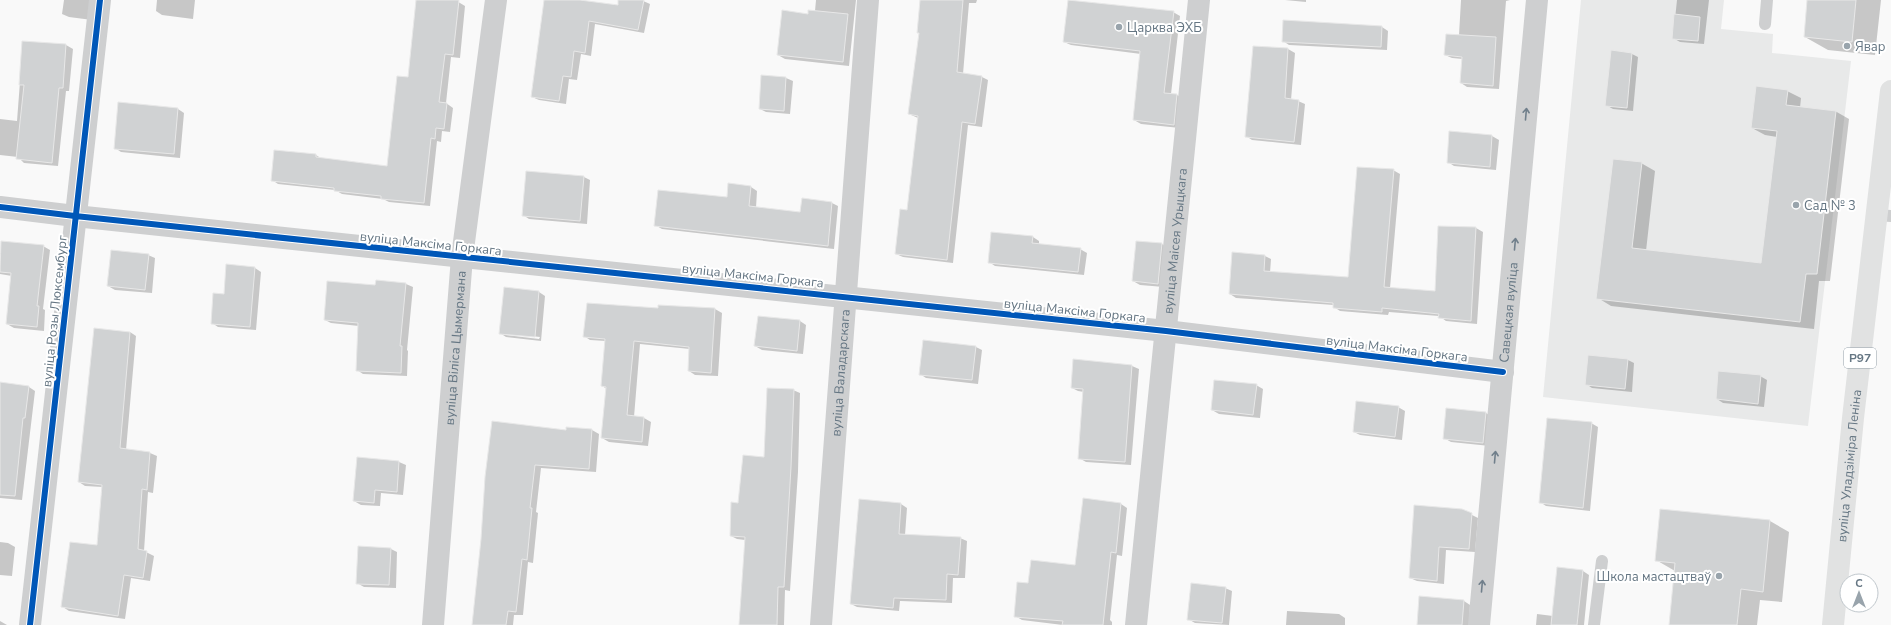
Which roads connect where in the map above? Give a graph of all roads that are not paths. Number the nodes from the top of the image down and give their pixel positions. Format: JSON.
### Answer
{"nodes":[{"id":1,"x":100,"y":0,"type":"edge"},
{"id":2,"x":496,"y":0,"type":"edge"},
{"id":3,"x":868,"y":0,"type":"edge"},
{"id":4,"x":1199,"y":0,"type":"edge"},
{"id":5,"x":1537,"y":0,"type":"edge"},
{"id":6,"x":1767,"y":0,"type":"edge"},
{"id":7,"x":1765,"y":24,"type":"dead end"},
{"id":8,"x":1891,"y":98,"type":"edge"},
{"id":9,"x":0,"y":207,"type":"edge"},
{"id":10,"x":1884,"y":215,"type":"edge"},
{"id":11,"x":75,"y":216,"type":"junction"},
{"id":12,"x":462,"y":257,"type":"junction"},
{"id":13,"x":845,"y":296,"type":"junction"},
{"id":14,"x":1166,"y":331,"type":"junction"},
{"id":15,"x":1503,"y":372,"type":"junction"},
{"id":16,"x":1602,"y":561,"type":"dead end"},
{"id":17,"x":30,"y":625,"type":"edge"},
{"id":18,"x":433,"y":625,"type":"edge"},
{"id":19,"x":822,"y":625,"type":"edge"},
{"id":20,"x":1136,"y":625,"type":"edge"},
{"id":21,"x":1479,"y":625,"type":"edge"},
{"id":22,"x":1594,"y":625,"type":"edge"},
{"id":23,"x":1833,"y":625,"type":"edge"}],
"edges":[{"from":1,"to":11,"type":"street","name":"вуліца Розы Люксембург"},
{"from":2,"to":12,"type":"street","name":"вуліца Віліса Цымермана"},
{"from":3,"to":13,"type":"street","name":"вуліца Валадарскага"},
{"from":4,"to":14,"type":"street","name":"вуліца Маісея Урыцкага"},
{"from":15,"to":5,"type":"street","name":"Савецкая вуліца","one_way":true},
{"from":6,"to":7,"type":"lane"},
{"from":8,"to":10,"type":"main road","name":"вуліца Уладзіміра Леніна","number":"Р97"},
{"from":9,"to":11,"type":"street","name":"вуліца Максіма Горкага"},
{"from":10,"to":23,"type":"main road","name":"вуліца Уладзіміра Леніна","number":"Р97"},
{"from":11,"to":12,"type":"street","name":"вуліца Максіма Горкага"},
{"from":11,"to":17,"type":"street","name":"вуліца Розы Люксембург"},
{"from":12,"to":13,"type":"street","name":"вуліца Максіма Горкага"},
{"from":12,"to":18,"type":"street","name":"вуліца Віліса Цымермана"},
{"from":13,"to":14,"type":"street","name":"вуліца Максіма Горкага"},
{"from":13,"to":19,"type":"street","name":"вуліца Валадарскага"},
{"from":14,"to":15,"type":"street","name":"вуліца Максіма Горкага"},
{"from":14,"to":20,"type":"street","name":"вуліца Маісея Урыцкага"},
{"from":21,"to":15,"type":"street","name":"Савецкая вуліца","one_way":true},
{"from":16,"to":22,"type":"lane"}]}
